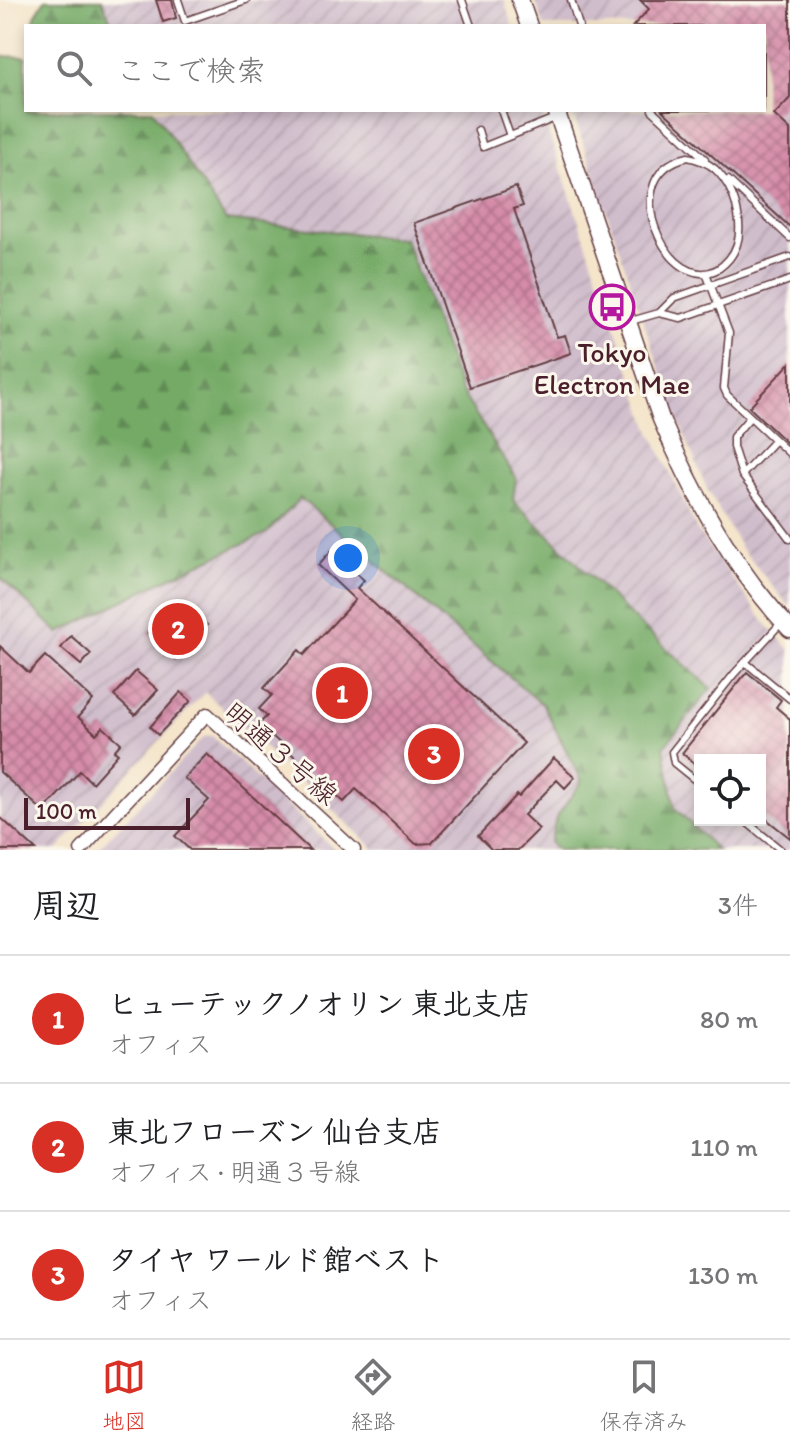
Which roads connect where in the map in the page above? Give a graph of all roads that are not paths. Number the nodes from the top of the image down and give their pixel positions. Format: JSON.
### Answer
{"nodes":[{"id":1,"x":178,"y":0,"type":"edge"},
{"id":2,"x":246,"y":0,"type":"edge"},
{"id":3,"x":462,"y":0,"type":"edge"},
{"id":4,"x":520,"y":0,"type":"edge"},
{"id":5,"x":571,"y":0,"type":"edge"},
{"id":6,"x":470,"y":24,"type":"edge"},
{"id":7,"x":528,"y":24,"type":"edge"},
{"id":8,"x":578,"y":24,"type":"edge"},
{"id":9,"x":502,"y":112,"type":"edge"},
{"id":10,"x":654,"y":112,"type":"edge"},
{"id":11,"x":558,"y":114,"type":"edge"},
{"id":12,"x":478,"y":130,"type":"dead end"},
{"id":13,"x":510,"y":136,"type":"junction"},
{"id":14,"x":716,"y":170,"type":"junction"},
{"id":15,"x":790,"y":238,"type":"edge"},
{"id":16,"x":790,"y":257,"type":"edge"},
{"id":17,"x":706,"y":273,"type":"junction"},
{"id":18,"x":790,"y":280,"type":"edge"},
{"id":19,"x":711,"y":286,"type":"junction"},
{"id":20,"x":718,"y":305,"type":"junction"},
{"id":21,"x":659,"y":313,"type":"junction"},
{"id":22,"x":628,"y":321,"type":"junction"},
{"id":23,"x":750,"y":417,"type":"junction"},
{"id":24,"x":775,"y":440,"type":"junction"},
{"id":25,"x":790,"y":454,"type":"edge"},
{"id":26,"x":742,"y":475,"type":"junction"},
{"id":27,"x":790,"y":539,"type":"edge"},
{"id":28,"x":786,"y":625,"type":"edge"},
{"id":29,"x":745,"y":662,"type":"junction"},
{"id":30,"x":790,"y":699,"type":"edge"},
{"id":31,"x":694,"y":779,"type":"edge"},
{"id":32,"x":751,"y":826,"type":"edge"},
{"id":33,"x":81,"y":850,"type":"edge"},
{"id":34,"x":354,"y":850,"type":"edge"},
{"id":35,"x":781,"y":850,"type":"edge"}],
"edges":[{"from":1,"to":2,"type":"lane"},
{"from":3,"to":6,"type":"lane"},
{"from":4,"to":7,"type":"street"},
{"from":5,"to":8,"type":"lane"},
{"from":9,"to":13,"type":"lane"},
{"from":10,"to":14,"type":"lane"},
{"from":11,"to":13,"type":"lane"},
{"from":11,"to":22,"type":"street"},
{"from":12,"to":13,"type":"lane"},
{"from":14,"to":15,"type":"lane"},
{"from":14,"to":17,"type":"lane"},
{"from":14,"to":17,"type":"lane"},
{"from":16,"to":19,"type":"lane"},
{"from":17,"to":19,"type":"lane"},
{"from":18,"to":20,"type":"lane"},
{"from":19,"to":20,"type":"lane"},
{"from":19,"to":21,"type":"lane"},
{"from":20,"to":21,"type":"lane"},
{"from":20,"to":23,"type":"lane"},
{"from":21,"to":22,"type":"lane"},
{"from":22,"to":28,"type":"street"},
{"from":23,"to":24,"type":"lane"},
{"from":23,"to":26,"type":"lane"},
{"from":24,"to":25,"type":"lane"},
{"from":24,"to":26,"type":"lane"},
{"from":26,"to":27,"type":"lane"},
{"from":28,"to":29,"type":"lane"},
{"from":29,"to":30,"type":"lane"},
{"from":29,"to":31,"type":"lane"},
{"from":32,"to":35,"type":"lane"},
{"from":33,"to":34,"type":"street","name":"明通３号線"}]}
